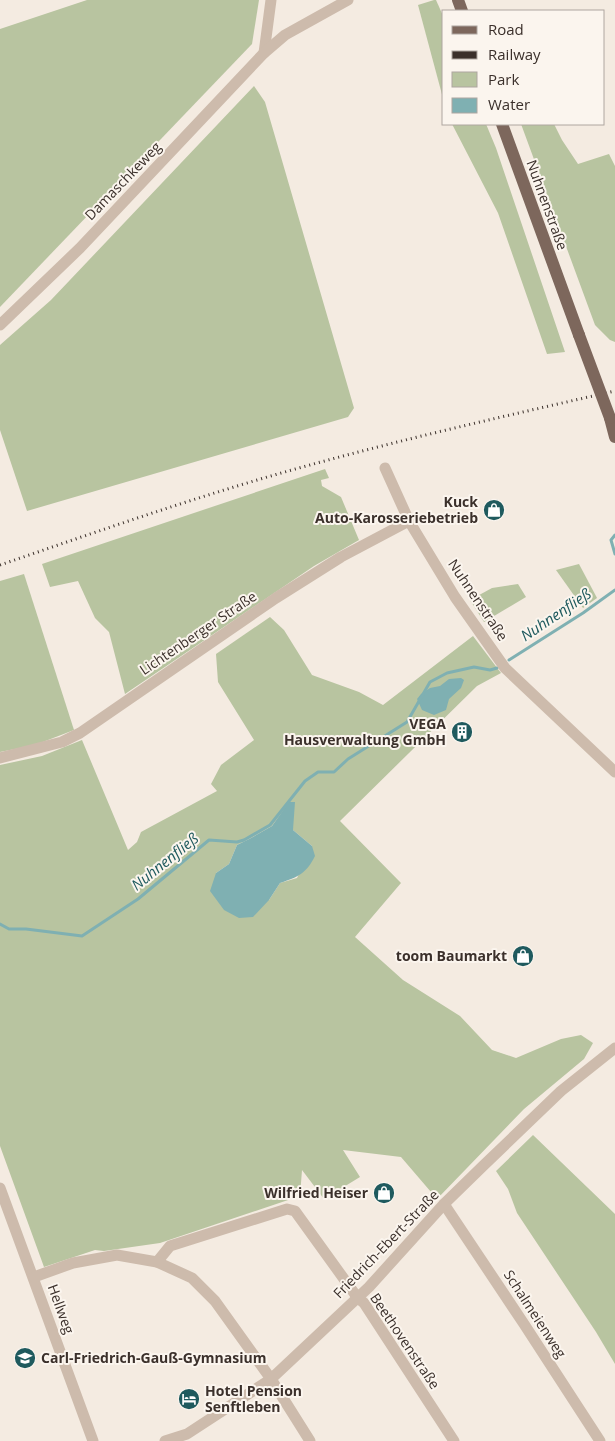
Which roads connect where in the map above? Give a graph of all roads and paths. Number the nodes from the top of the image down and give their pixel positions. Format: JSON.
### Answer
{"nodes":[{"id":1,"x":271,"y":0,"type":"edge"},
{"id":2,"x":348,"y":0,"type":"edge"},
{"id":3,"x":264,"y":53,"type":"junction"},
{"id":4,"x":502,"y":125,"type":"edge"},
{"id":5,"x":0,"y":325,"type":"edge"},
{"id":6,"x":615,"y":437,"type":"edge"},
{"id":7,"x":385,"y":468,"type":"dead end"},
{"id":8,"x":409,"y":520,"type":"junction"},
{"id":9,"x":0,"y":758,"type":"edge"},
{"id":10,"x":615,"y":772,"type":"edge"},
{"id":11,"x":615,"y":1048,"type":"edge"},
{"id":12,"x":0,"y":1188,"type":"edge"},
{"id":13,"x":444,"y":1204,"type":"junction"},
{"id":14,"x":157,"y":1262,"type":"junction"},
{"id":15,"x":34,"y":1277,"type":"junction"},
{"id":16,"x":358,"y":1297,"type":"junction"},
{"id":17,"x":271,"y":1379,"type":"junction"},
{"id":18,"x":93,"y":1441,"type":"edge"},
{"id":19,"x":165,"y":1441,"type":"edge"},
{"id":20,"x":310,"y":1441,"type":"edge"},
{"id":21,"x":454,"y":1441,"type":"edge"},
{"id":22,"x":600,"y":1441,"type":"edge"}],
"edges":[{"from":1,"to":3,"type":"street"},
{"from":2,"to":3,"type":"street","name":"Damaschkeweg"},
{"from":3,"to":5,"type":"street","name":"Damaschkeweg"},
{"from":4,"to":6,"type":"main road","name":"Nuhnenstraße","bridge":true},
{"from":7,"to":8,"type":"street","name":"Nuhnenstraße"},
{"from":8,"to":9,"type":"street","name":"Lichtenberger Straße"},
{"from":8,"to":10,"type":"street","name":"Nuhnenstraße"},
{"from":11,"to":13,"type":"street","name":"Friedrich-Ebert-Straße"},
{"from":12,"to":15,"type":"street","name":"Hellweg"},
{"from":13,"to":16,"type":"street","name":"Friedrich-Ebert-Straße"},
{"from":13,"to":22,"type":"street","name":"Schalmeienweg"},
{"from":14,"to":15,"type":"street"},
{"from":14,"to":16,"type":"street","name":"Beethovenstraße"},
{"from":14,"to":17,"type":"street"},
{"from":15,"to":18,"type":"street","name":"Hellweg"},
{"from":16,"to":17,"type":"street","name":"Friedrich-Ebert-Straße"},
{"from":16,"to":21,"type":"street","name":"Beethovenstraße"},
{"from":17,"to":19,"type":"street","name":"Friedrich-Ebert-Straße"},
{"from":17,"to":20,"type":"street"}]}
